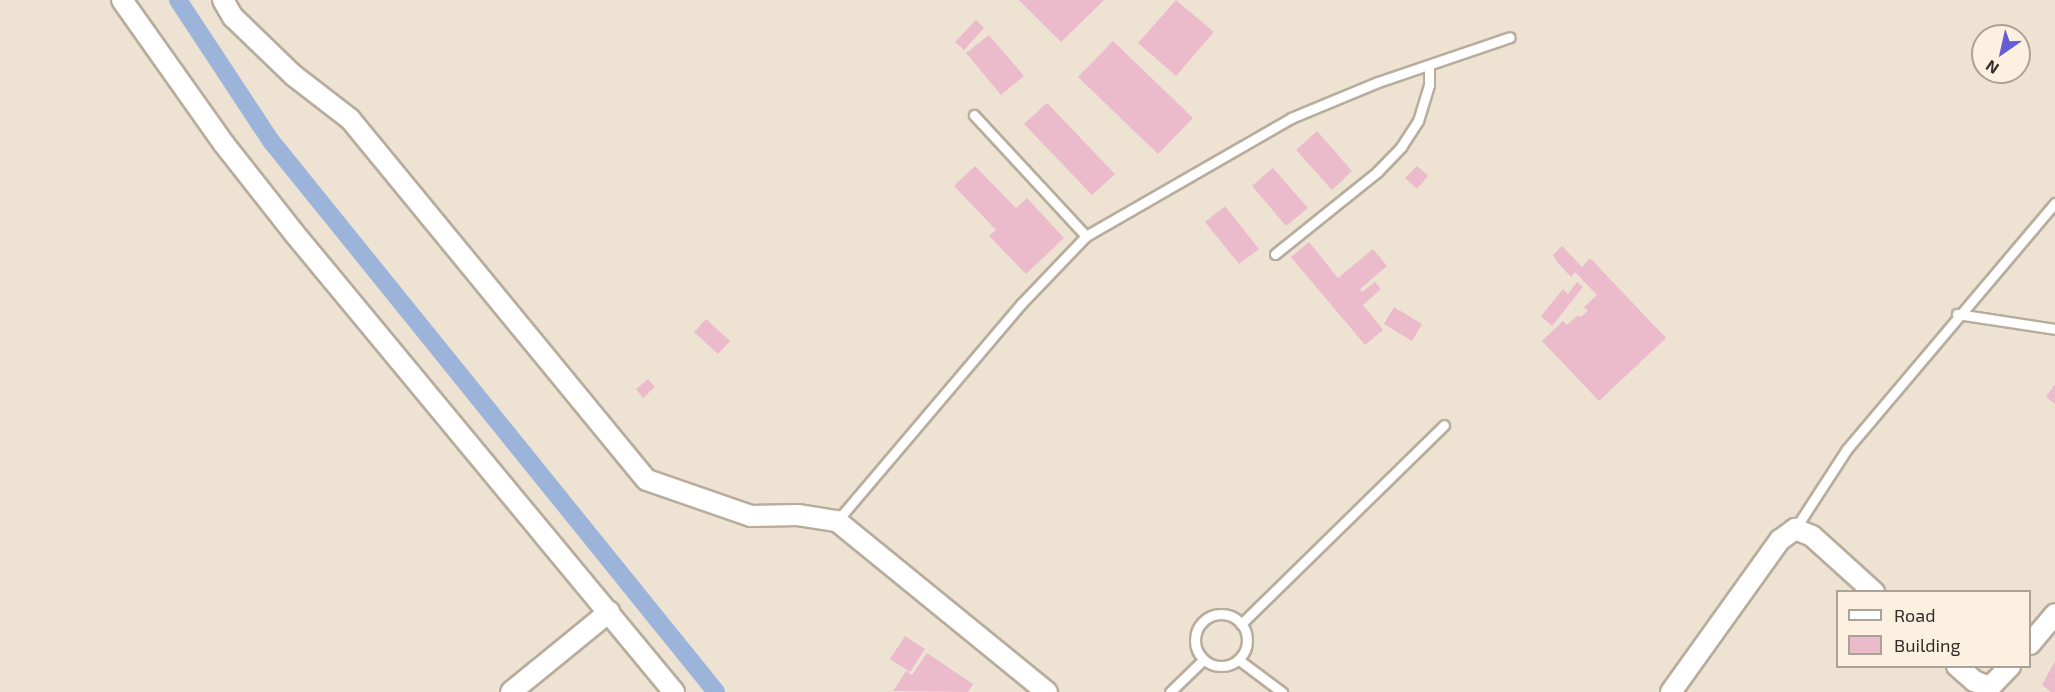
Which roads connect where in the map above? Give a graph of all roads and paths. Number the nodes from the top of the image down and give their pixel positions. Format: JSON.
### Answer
{"nodes":[{"id":1,"x":122,"y":0,"type":"edge"},
{"id":2,"x":223,"y":0,"type":"edge"},
{"id":3,"x":1510,"y":37,"type":"dead end"},
{"id":4,"x":1429,"y":65,"type":"junction"},
{"id":5,"x":974,"y":115,"type":"dead end"},
{"id":6,"x":2055,"y":203,"type":"edge"},
{"id":7,"x":1086,"y":236,"type":"junction"},
{"id":8,"x":1275,"y":254,"type":"dead end"},
{"id":9,"x":1957,"y":315,"type":"junction"},
{"id":10,"x":2055,"y":329,"type":"edge"},
{"id":11,"x":1444,"y":425,"type":"dead end"},
{"id":12,"x":837,"y":521,"type":"junction"},
{"id":13,"x":1795,"y":529,"type":"junction"},
{"id":14,"x":1873,"y":590,"type":"edge"},
{"id":15,"x":609,"y":612,"type":"junction"},
{"id":16,"x":2055,"y":614,"type":"edge"},
{"id":17,"x":1241,"y":624,"type":"junction"},
{"id":18,"x":2031,"y":643,"type":"edge"},
{"id":19,"x":1203,"y":660,"type":"junction"},
{"id":20,"x":1239,"y":660,"type":"junction"},
{"id":21,"x":1959,"y":668,"type":"edge"},
{"id":22,"x":2009,"y":668,"type":"edge"},
{"id":23,"x":1993,"y":689,"type":"edge"},
{"id":24,"x":511,"y":692,"type":"edge"},
{"id":25,"x":674,"y":692,"type":"edge"},
{"id":26,"x":1047,"y":692,"type":"edge"},
{"id":27,"x":1170,"y":692,"type":"edge"},
{"id":28,"x":1282,"y":692,"type":"edge"},
{"id":29,"x":1671,"y":692,"type":"edge"}],
"edges":[{"from":1,"to":15,"type":"street"},
{"from":2,"to":12,"type":"street"},
{"from":3,"to":4,"type":"lane"},
{"from":4,"to":7,"type":"lane"},
{"from":4,"to":8,"type":"lane"},
{"from":5,"to":7,"type":"lane"},
{"from":6,"to":9,"type":"lane"},
{"from":7,"to":12,"type":"lane"},
{"from":9,"to":10,"type":"lane"},
{"from":9,"to":13,"type":"lane"},
{"from":11,"to":17,"type":"lane"},
{"from":12,"to":26,"type":"street"},
{"from":13,"to":14,"type":"street"},
{"from":13,"to":29,"type":"street"},
{"from":15,"to":24,"type":"street"},
{"from":15,"to":25,"type":"street"},
{"from":16,"to":18,"type":"street"},
{"from":17,"to":19,"type":"lane"},
{"from":17,"to":20,"type":"lane"},
{"from":19,"to":20,"type":"lane"},
{"from":19,"to":27,"type":"lane"},
{"from":20,"to":28,"type":"lane"},
{"from":21,"to":23,"type":"street"},
{"from":22,"to":23,"type":"street"}]}
